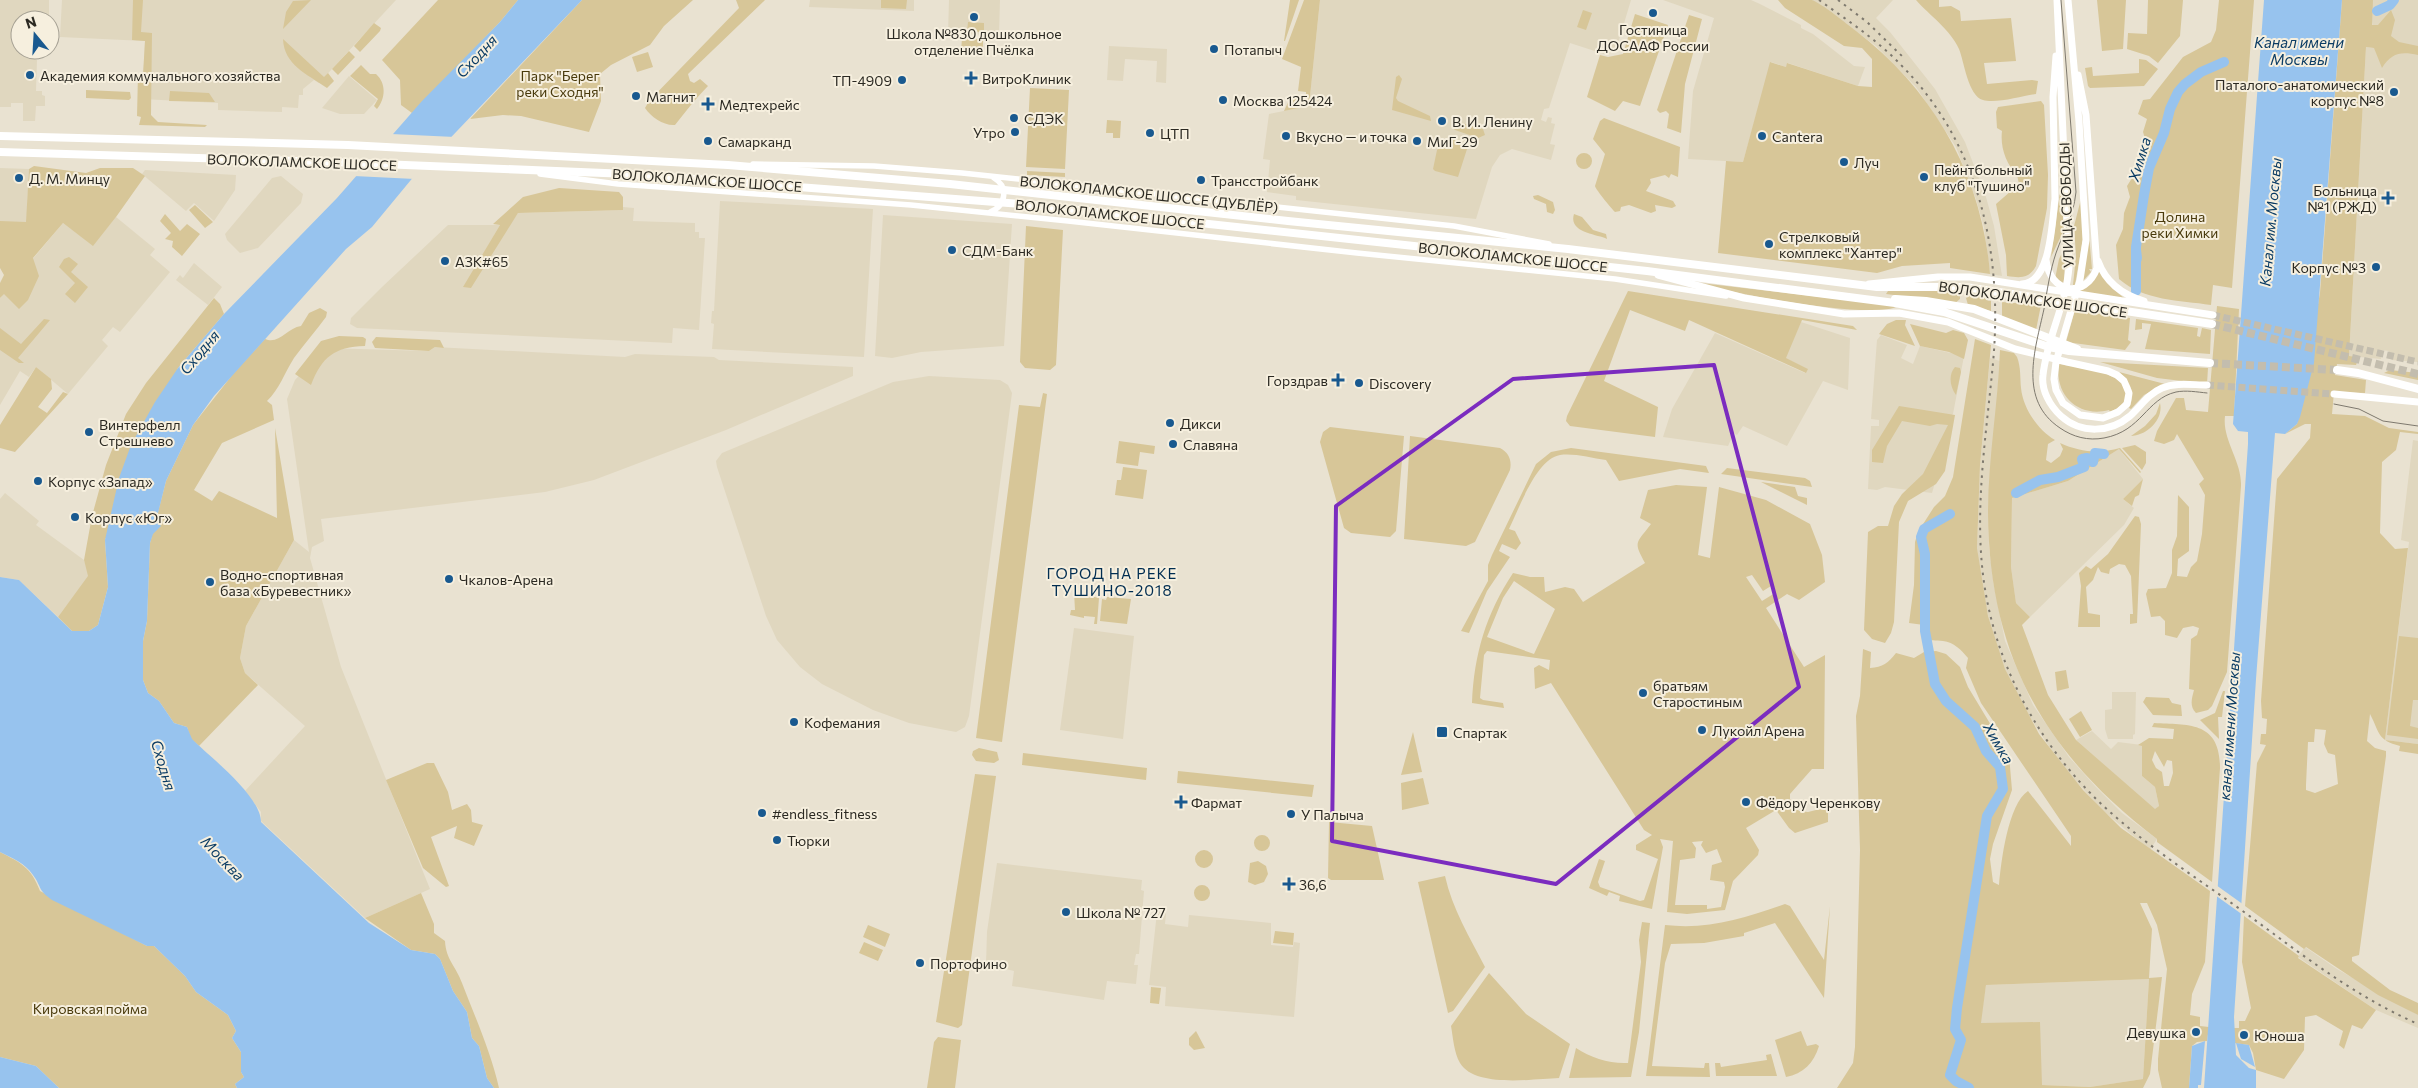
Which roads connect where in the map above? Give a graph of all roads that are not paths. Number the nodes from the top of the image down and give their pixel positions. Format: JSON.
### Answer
{"nodes":[{"id":1,"x":2057,"y":0,"type":"edge"},
{"id":2,"x":2068,"y":0,"type":"edge"},
{"id":3,"x":2059,"y":38,"type":"junction"},
{"id":4,"x":2073,"y":56,"type":"junction"},
{"id":5,"x":0,"y":136,"type":"edge"},
{"id":6,"x":0,"y":152,"type":"edge"},
{"id":7,"x":728,"y":164,"type":"junction"},
{"id":8,"x":516,"y":170,"type":"junction"},
{"id":9,"x":991,"y":176,"type":"junction"},
{"id":10,"x":988,"y":213,"type":"junction"},
{"id":11,"x":1568,"y":249,"type":"junction"},
{"id":12,"x":2097,"y":258,"type":"junction"},
{"id":13,"x":2046,"y":260,"type":"junction"},
{"id":14,"x":1646,"y":271,"type":"junction"},
{"id":15,"x":2011,"y":283,"type":"junction"},
{"id":16,"x":1860,"y":285,"type":"junction"},
{"id":17,"x":1744,"y":298,"type":"junction"},
{"id":18,"x":1858,"y":298,"type":"junction"},
{"id":19,"x":2164,"y":308,"type":"junction"},
{"id":20,"x":1929,"y":309,"type":"junction"},
{"id":21,"x":1899,"y":313,"type":"junction"},
{"id":22,"x":2213,"y":314,"type":"tunnel mouth"},
{"id":23,"x":2212,"y":324,"type":"tunnel mouth"},
{"id":24,"x":2095,"y":355,"type":"junction"},
{"id":25,"x":2210,"y":363,"type":"tunnel mouth"},
{"id":26,"x":2337,"y":370,"type":"tunnel mouth"},
{"id":27,"x":2207,"y":385,"type":"tunnel mouth"},
{"id":28,"x":2418,"y":389,"type":"edge"},
{"id":29,"x":2334,"y":394,"type":"tunnel mouth"},
{"id":30,"x":2418,"y":402,"type":"edge"}],
"edges":[{"from":1,"to":3,"type":"main road","name":"УЛИЦА СВОБОДЫ"},
{"from":2,"to":4,"type":"main road","name":"УЛИЦА СВОБОДЫ"},
{"from":3,"to":13,"type":"main road"},
{"from":3,"to":27,"type":"main road","name":"УЛИЦА СВОБОДЫ"},
{"from":4,"to":12,"type":"main road"},
{"from":4,"to":21,"type":"main road","name":"УЛИЦА СВОБОДЫ"},
{"from":5,"to":7,"type":"main road","name":"ВОЛОКОЛАМСКОЕ ШОССЕ"},
{"from":6,"to":8,"type":"main road","name":"ВОЛОКОЛАМСКОЕ ШОССЕ"},
{"from":7,"to":9,"type":"street","name":"ВОЛОКОЛАМСКОЕ ШОССЕ (ДУБЛЁР)"},
{"from":7,"to":11,"type":"main road","name":"ВОЛОКОЛАМСКОЕ ШОССЕ"},
{"from":8,"to":10,"type":"street"},
{"from":8,"to":14,"type":"main road","name":"ВОЛОКОЛАМСКОЕ ШОССЕ"},
{"from":9,"to":10,"type":"street"},
{"from":9,"to":11,"type":"street","name":"ВОЛОКОЛАМСКОЕ ШОССЕ (ДУБЛЁР)"},
{"from":10,"to":17,"type":"street"},
{"from":11,"to":16,"type":"main road","name":"ВОЛОКОЛАМСКОЕ ШОССЕ"},
{"from":12,"to":13,"type":"main road"},
{"from":12,"to":19,"type":"main road"},
{"from":13,"to":15,"type":"main road"},
{"from":14,"to":17,"type":"main road"},
{"from":14,"to":18,"type":"main road","name":"ВОЛОКОЛАМСКОЕ ШОССЕ"},
{"from":15,"to":16,"type":"main road"},
{"from":15,"to":19,"type":"main road"},
{"from":16,"to":23,"type":"main road","name":"ВОЛОКОЛАМСКОЕ ШОССЕ"},
{"from":17,"to":21,"type":"main road"},
{"from":18,"to":20,"type":"main road","name":"ВОЛОКОЛАМСКОЕ ШОССЕ"},
{"from":18,"to":24,"type":"main road"},
{"from":19,"to":22,"type":"main road"},
{"from":20,"to":21,"type":"street"},
{"from":20,"to":24,"type":"main road","name":"ВОЛОКОЛАМСКОЕ ШОССЕ"},
{"from":24,"to":25,"type":"main road","name":"ВОЛОКОЛАМСКОЕ ШОССЕ"},
{"from":26,"to":28,"type":"main road"},
{"from":29,"to":30,"type":"main road"}]}
